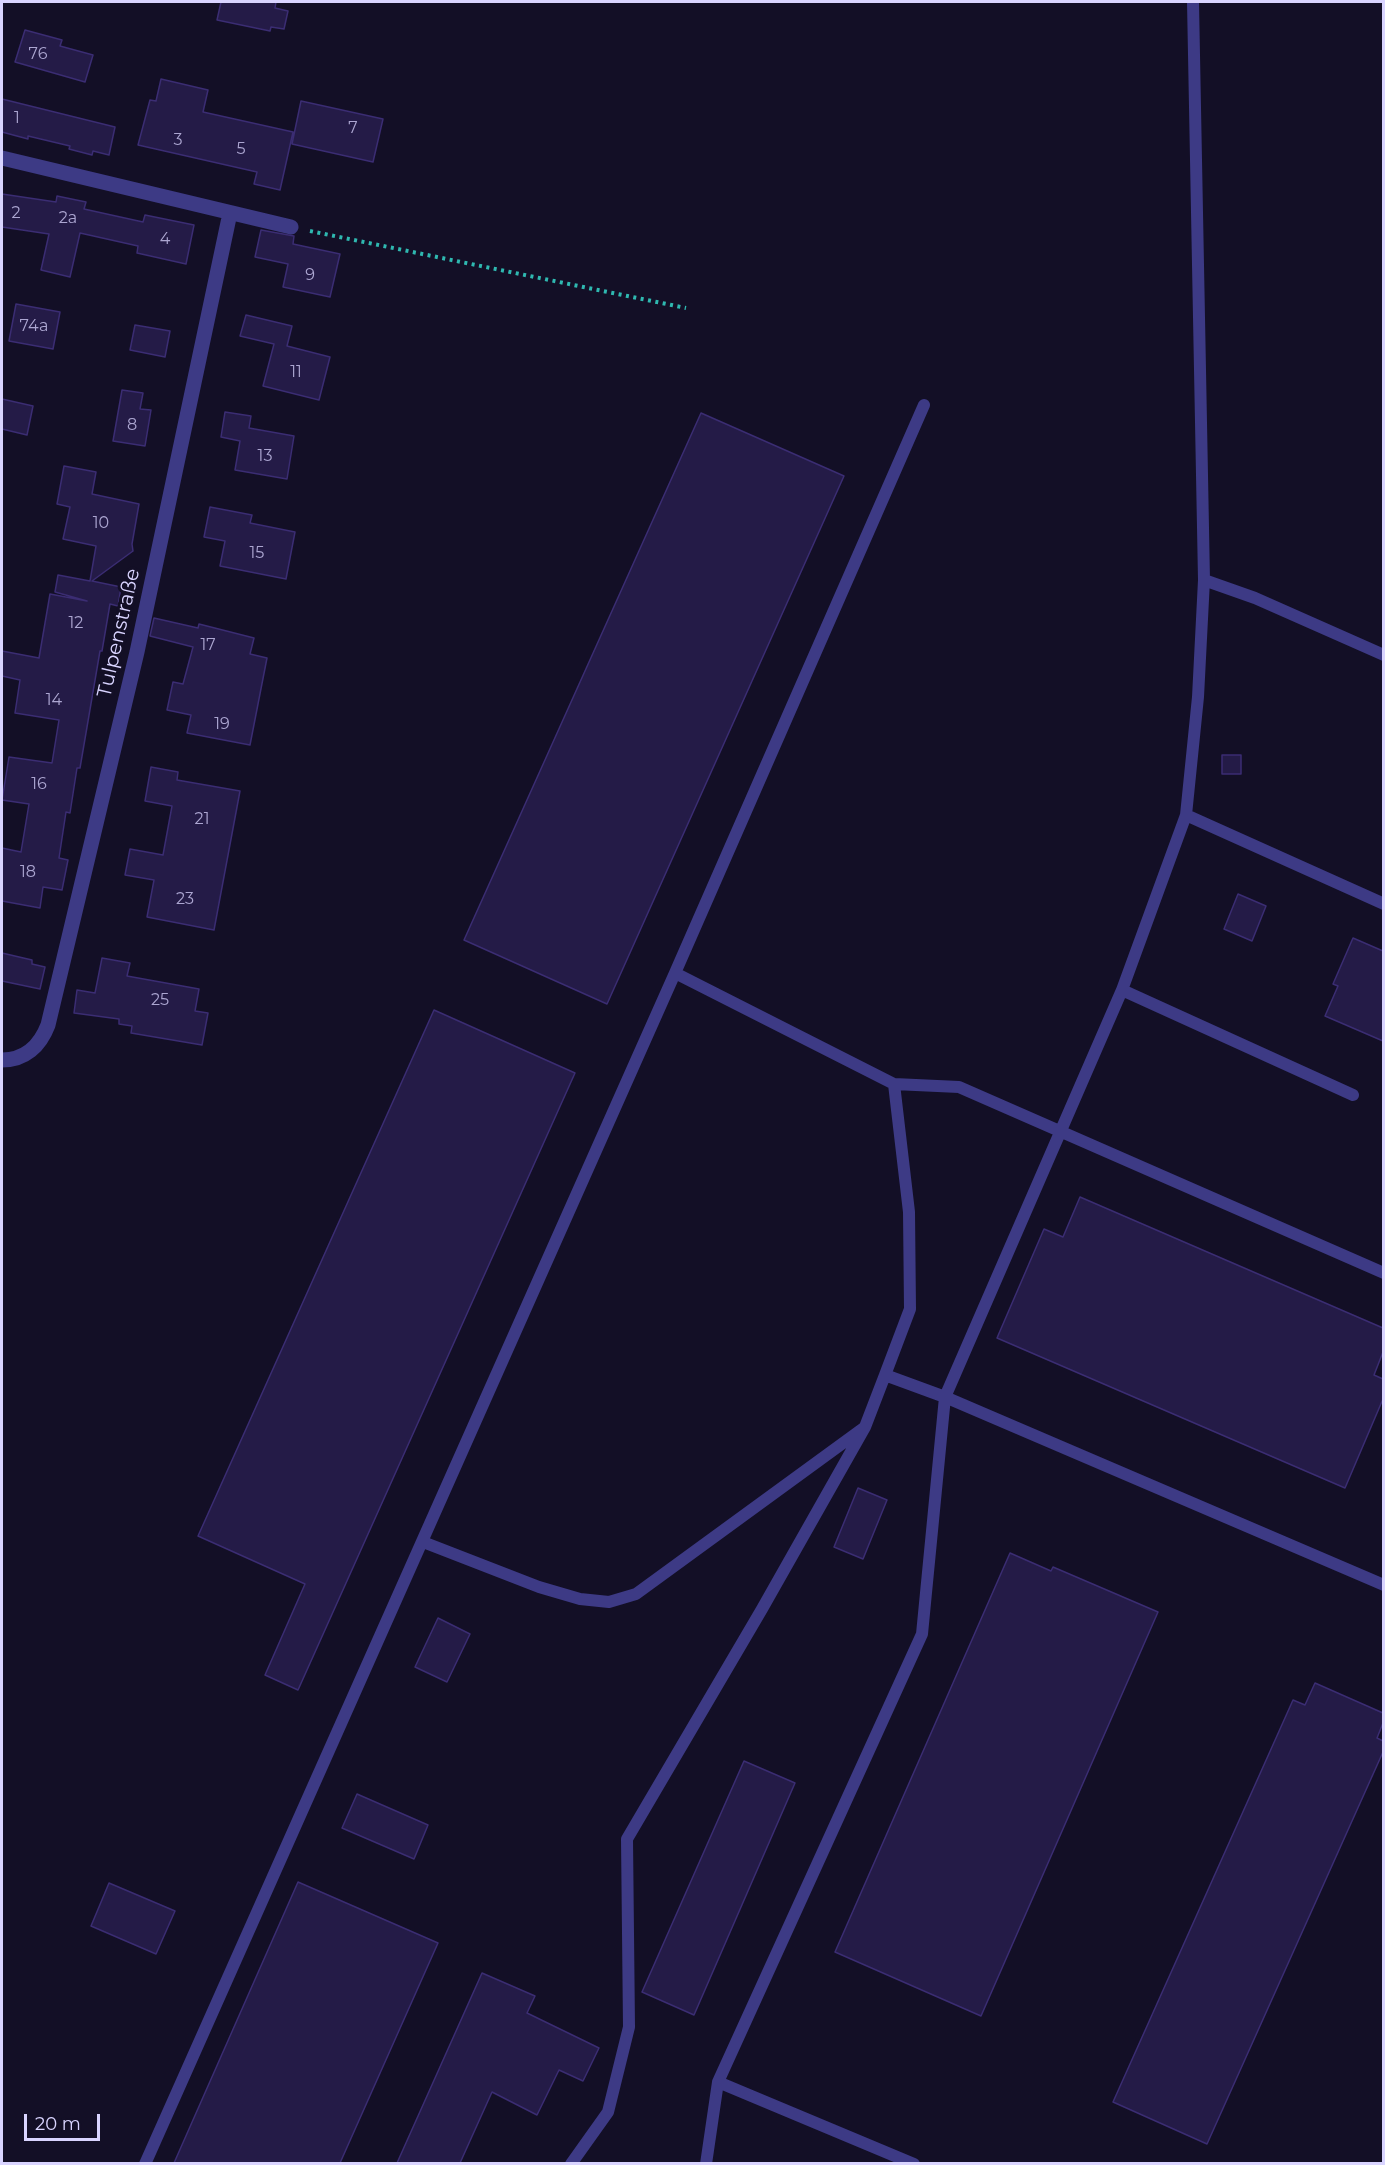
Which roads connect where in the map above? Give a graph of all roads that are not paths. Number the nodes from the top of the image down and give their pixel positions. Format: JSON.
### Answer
{"nodes":[{"id":1,"x":1193,"y":2,"type":"edge"},
{"id":2,"x":2,"y":158,"type":"edge"},
{"id":3,"x":230,"y":213,"type":"junction"},
{"id":4,"x":291,"y":227,"type":"road end"},
{"id":5,"x":924,"y":405,"type":"dead end"},
{"id":6,"x":1204,"y":580,"type":"junction"},
{"id":7,"x":1383,"y":655,"type":"edge"},
{"id":8,"x":1186,"y":815,"type":"junction"},
{"id":9,"x":1383,"y":904,"type":"edge"},
{"id":10,"x":675,"y":973,"type":"junction"},
{"id":11,"x":1122,"y":990,"type":"junction"},
{"id":12,"x":2,"y":1060,"type":"edge"},
{"id":13,"x":894,"y":1084,"type":"junction"},
{"id":14,"x":1353,"y":1095,"type":"dead end"},
{"id":15,"x":1059,"y":1133,"type":"junction"},
{"id":16,"x":1383,"y":1273,"type":"edge"},
{"id":17,"x":885,"y":1376,"type":"junction"},
{"id":18,"x":945,"y":1397,"type":"junction"},
{"id":19,"x":865,"y":1427,"type":"junction"},
{"id":20,"x":423,"y":1542,"type":"junction"},
{"id":21,"x":1383,"y":1585,"type":"edge"},
{"id":22,"x":718,"y":2082,"type":"junction"},
{"id":23,"x":145,"y":2163,"type":"edge"},
{"id":24,"x":571,"y":2163,"type":"edge"},
{"id":25,"x":706,"y":2163,"type":"edge"},
{"id":26,"x":914,"y":2163,"type":"edge"}],
"edges":[{"from":1,"to":6,"type":"lane"},
{"from":2,"to":3,"type":"street"},
{"from":3,"to":4,"type":"street"},
{"from":3,"to":12,"type":"street","name":"Tulpenstraße"},
{"from":5,"to":10,"type":"lane"},
{"from":6,"to":7,"type":"lane"},
{"from":6,"to":8,"type":"lane"},
{"from":8,"to":9,"type":"lane"},
{"from":8,"to":11,"type":"lane"},
{"from":10,"to":13,"type":"lane"},
{"from":10,"to":20,"type":"lane"},
{"from":11,"to":14,"type":"lane"},
{"from":11,"to":15,"type":"lane"},
{"from":13,"to":15,"type":"lane"},
{"from":13,"to":17,"type":"lane"},
{"from":15,"to":16,"type":"lane"},
{"from":15,"to":18,"type":"lane"},
{"from":17,"to":18,"type":"lane"},
{"from":17,"to":19,"type":"lane"},
{"from":18,"to":21,"type":"lane"},
{"from":18,"to":22,"type":"lane"},
{"from":19,"to":20,"type":"lane"},
{"from":19,"to":24,"type":"lane"},
{"from":20,"to":23,"type":"lane"},
{"from":22,"to":25,"type":"lane"},
{"from":22,"to":26,"type":"lane"}]}
